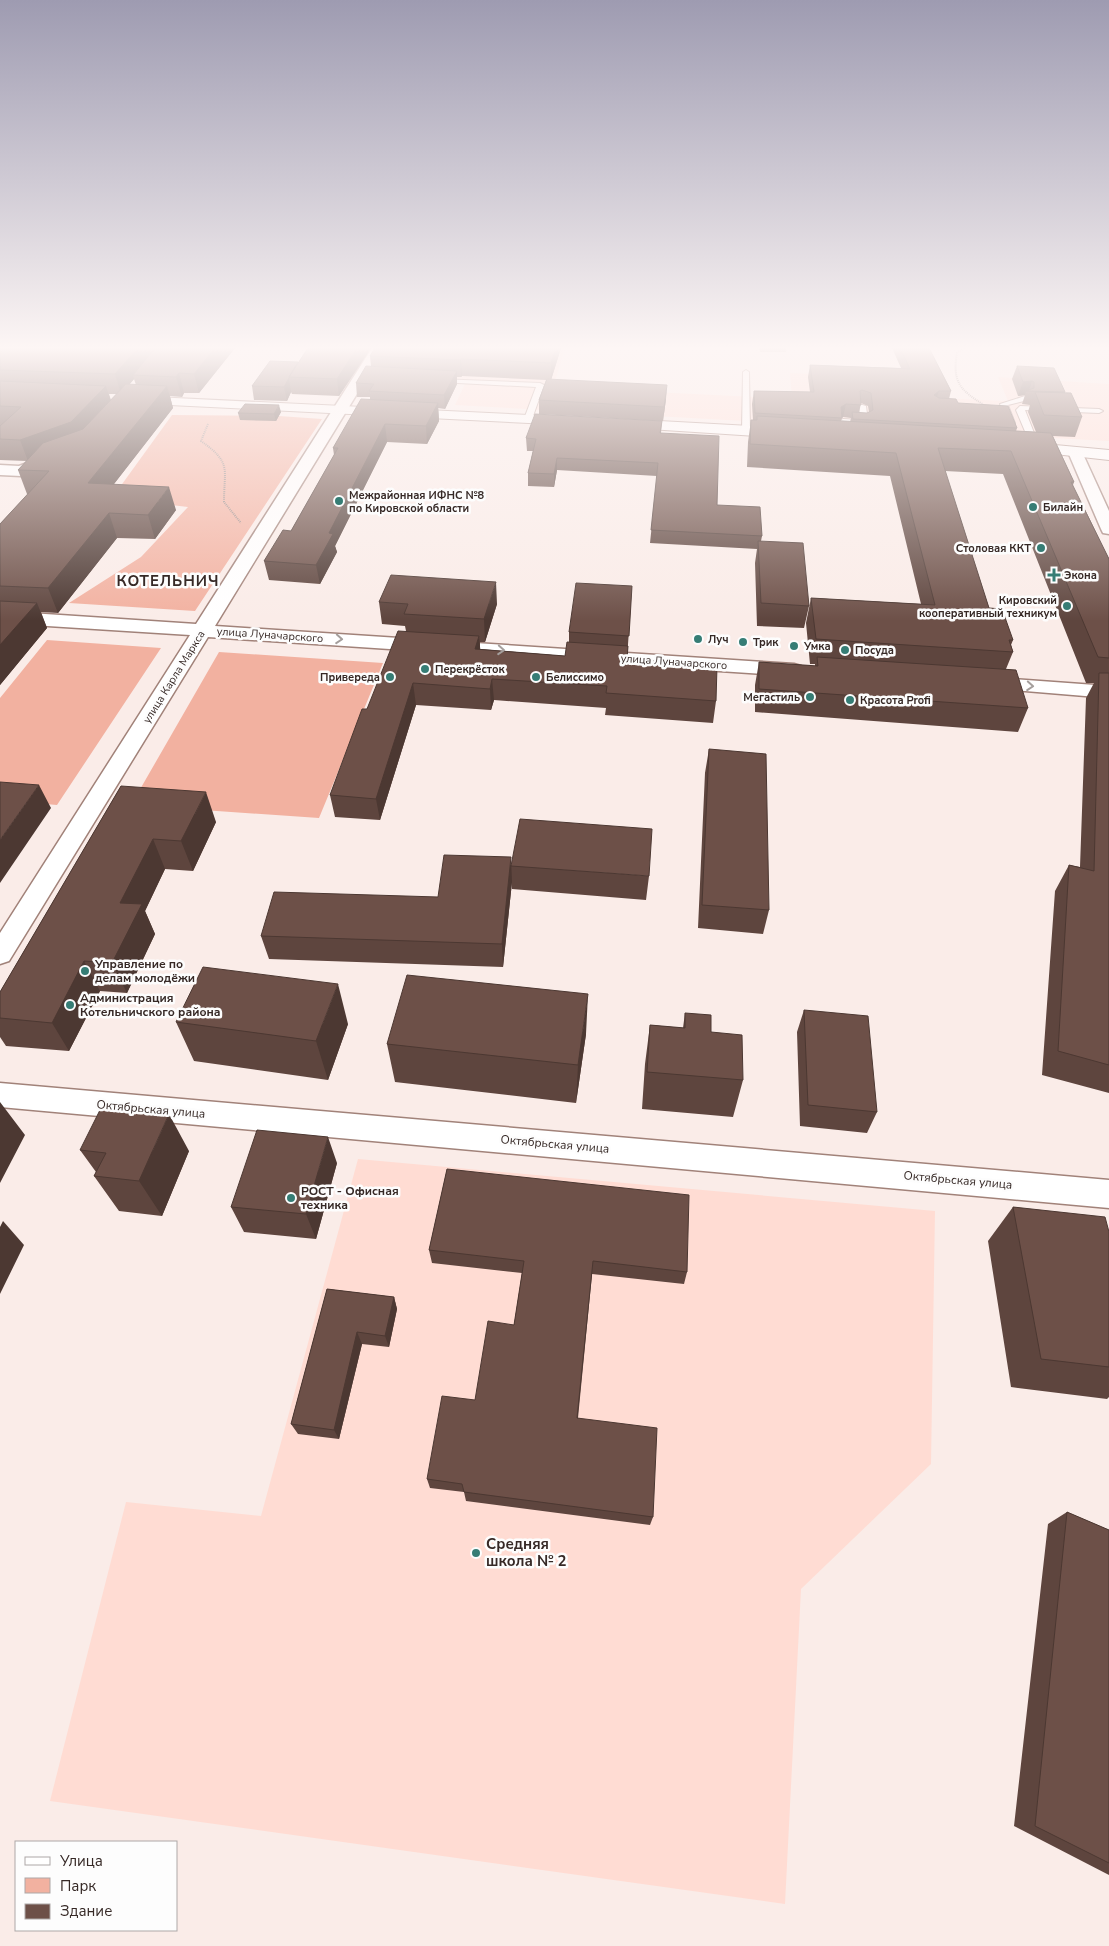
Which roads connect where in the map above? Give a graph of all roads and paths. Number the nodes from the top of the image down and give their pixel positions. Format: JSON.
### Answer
{"nodes":[{"id":1,"x":201,"y":439,"type":"edge"},
{"id":2,"x":323,"y":439,"type":"edge"},
{"id":3,"x":1022,"y":439,"type":"edge"},
{"id":4,"x":1022,"y":446,"type":"joint"},
{"id":5,"x":1075,"y":452,"type":"junction"},
{"id":6,"x":66,"y":454,"type":"edge"},
{"id":7,"x":1109,"y":454,"type":"edge"},
{"id":8,"x":0,"y":470,"type":"edge"},
{"id":9,"x":1109,"y":529,"type":"edge"},
{"id":10,"x":256,"y":543,"type":"junction"},
{"id":11,"x":0,"y":617,"type":"edge"},
{"id":12,"x":203,"y":630,"type":"junction"},
{"id":13,"x":817,"y":672,"type":"edge"},
{"id":14,"x":965,"y":682,"type":"edge"},
{"id":15,"x":1109,"y":692,"type":"edge"},
{"id":16,"x":0,"y":954,"type":"edge"},
{"id":17,"x":0,"y":1095,"type":"edge"},
{"id":18,"x":1109,"y":1194,"type":"edge"}],
"edges":[{"from":1,"to":10,"type":"path"},
{"from":2,"to":10,"type":"street","name":"улица Карла Маркса"},
{"from":3,"to":4,"type":"lane"},
{"from":4,"to":5,"type":"main road"},
{"from":5,"to":7,"type":"main road"},
{"from":5,"to":9,"type":"street"},
{"from":6,"to":8,"type":"street"},
{"from":10,"to":12,"type":"street","name":"улица Карла Маркса"},
{"from":11,"to":12,"type":"street","name":"улица Луначарского"},
{"from":12,"to":13,"type":"street","name":"улица Луначарского","one_way":true},
{"from":12,"to":16,"type":"street","name":"улица Карла Маркса"},
{"from":14,"to":15,"type":"street","one_way":true},
{"from":17,"to":18,"type":"street","name":"Октябрьская улица"}]}
